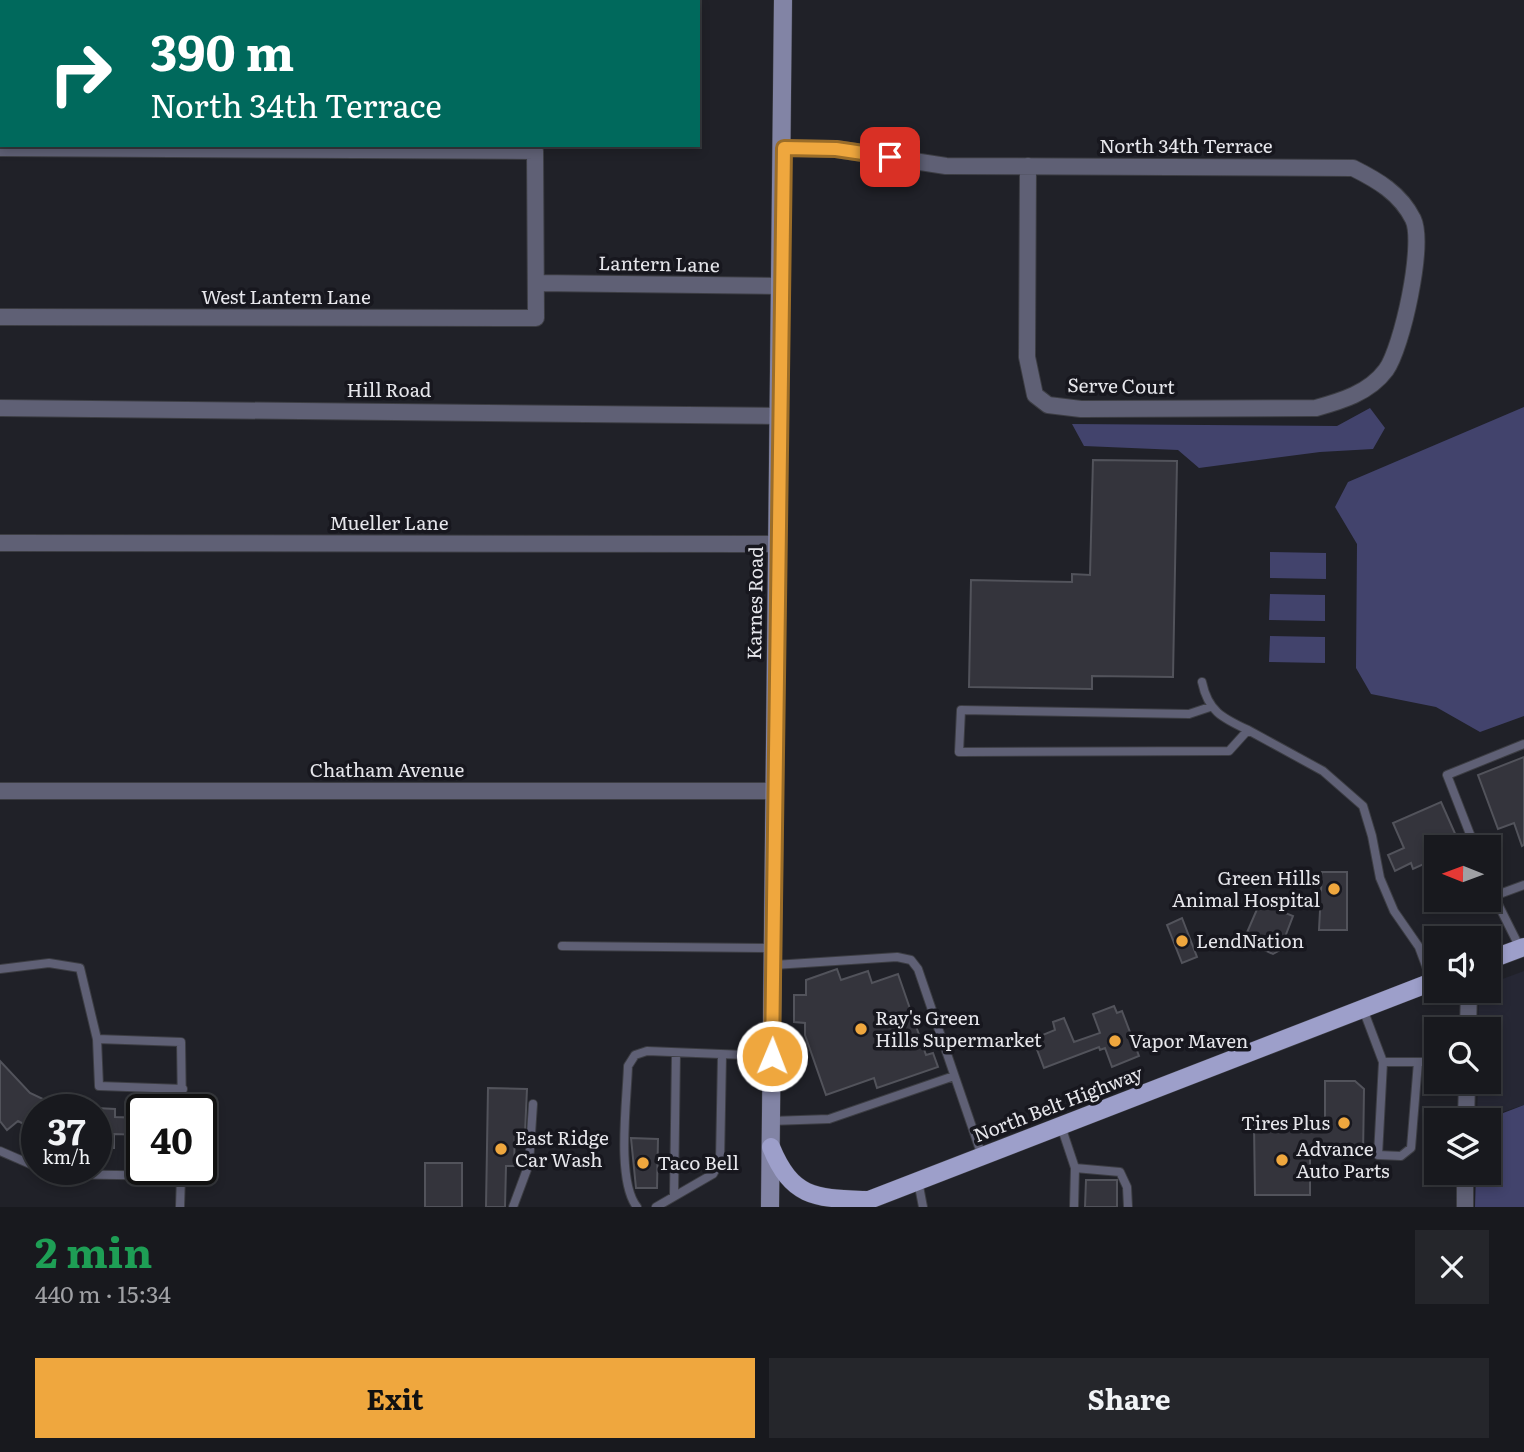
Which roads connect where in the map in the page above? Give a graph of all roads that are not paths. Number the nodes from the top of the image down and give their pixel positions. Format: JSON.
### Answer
{"nodes":[{"id":1,"x":783,"y":0,"type":"edge"},
{"id":2,"x":0,"y":148,"type":"edge"},
{"id":3,"x":784,"y":148,"type":"junction"},
{"id":4,"x":1028,"y":166,"type":"junction"},
{"id":5,"x":537,"y":283,"type":"junction"},
{"id":6,"x":781,"y":286,"type":"junction"},
{"id":7,"x":0,"y":317,"type":"edge"},
{"id":8,"x":1386,"y":370,"type":"joint"},
{"id":9,"x":0,"y":408,"type":"edge"},
{"id":10,"x":778,"y":416,"type":"junction"},
{"id":11,"x":0,"y":543,"type":"edge"},
{"id":12,"x":777,"y":544,"type":"junction"},
{"id":13,"x":1202,"y":682,"type":"dead end"},
{"id":14,"x":1210,"y":707,"type":"junction"},
{"id":15,"x":1248,"y":730,"type":"junction"},
{"id":16,"x":1524,"y":744,"type":"edge"},
{"id":17,"x":0,"y":791,"type":"edge"},
{"id":18,"x":773,"y":791,"type":"junction"},
{"id":19,"x":1470,"y":835,"type":"edge"},
{"id":20,"x":1524,"y":886,"type":"edge"},
{"id":21,"x":1502,"y":894,"type":"edge"},
{"id":22,"x":1502,"y":909,"type":"edge"},
{"id":23,"x":562,"y":946,"type":"dead end"},
{"id":24,"x":1522,"y":947,"type":"edge"},
{"id":25,"x":1501,"y":955,"type":"edge"},
{"id":26,"x":774,"y":956,"type":"junction"},
{"id":27,"x":1424,"y":958,"type":"edge"},
{"id":28,"x":0,"y":969,"type":"edge"},
{"id":29,"x":1424,"y":985,"type":"edge"},
{"id":30,"x":1363,"y":1009,"type":"junction"},
{"id":31,"x":97,"y":1039,"type":"junction"},
{"id":32,"x":676,"y":1053,"type":"junction"},
{"id":33,"x":722,"y":1055,"type":"junction"},
{"id":34,"x":772,"y":1056,"type":"junction"},
{"id":35,"x":1383,"y":1062,"type":"junction"},
{"id":36,"x":1418,"y":1062,"type":"junction"},
{"id":37,"x":1424,"y":1062,"type":"edge"},
{"id":38,"x":954,"y":1076,"type":"junction"},
{"id":39,"x":183,"y":1089,"type":"junction"},
{"id":40,"x":183,"y":1094,"type":"edge"},
{"id":41,"x":533,"y":1104,"type":"dead end"},
{"id":42,"x":771,"y":1121,"type":"junction"},
{"id":43,"x":1061,"y":1126,"type":"junction"},
{"id":44,"x":771,"y":1147,"type":"junction"},
{"id":45,"x":0,"y":1151,"type":"edge"},
{"id":46,"x":982,"y":1156,"type":"junction"},
{"id":47,"x":21,"y":1160,"type":"edge"},
{"id":48,"x":1075,"y":1168,"type":"junction"},
{"id":49,"x":918,"y":1181,"type":"junction"},
{"id":50,"x":181,"y":1185,"type":"edge"},
{"id":51,"x":1465,"y":1185,"type":"edge"},
{"id":52,"x":674,"y":1195,"type":"junction"},
{"id":53,"x":869,"y":1200,"type":"junction"},
{"id":54,"x":180,"y":1207,"type":"edge"},
{"id":55,"x":513,"y":1207,"type":"edge"},
{"id":56,"x":637,"y":1207,"type":"edge"},
{"id":57,"x":656,"y":1207,"type":"edge"},
{"id":58,"x":770,"y":1207,"type":"edge"},
{"id":59,"x":851,"y":1207,"type":"edge"},
{"id":60,"x":923,"y":1207,"type":"edge"},
{"id":61,"x":1074,"y":1207,"type":"edge"},
{"id":62,"x":1128,"y":1207,"type":"edge"},
{"id":63,"x":1465,"y":1207,"type":"edge"}],
"edges":[{"from":1,"to":3,"type":"street","name":"Karnes Road"},
{"from":2,"to":5,"type":"street"},
{"from":3,"to":4,"type":"street","name":"North 34th Terrace"},
{"from":3,"to":6,"type":"street","name":"Karnes Road"},
{"from":4,"to":8,"type":"street","name":"North 34th Terrace"},
{"from":4,"to":8,"type":"street","name":"Serve Court"},
{"from":5,"to":6,"type":"street","name":"Lantern Lane"},
{"from":5,"to":7,"type":"street","name":"West Lantern Lane"},
{"from":6,"to":10,"type":"street","name":"Karnes Road"},
{"from":9,"to":10,"type":"street","name":"Hill Road"},
{"from":10,"to":12,"type":"street","name":"Karnes Road"},
{"from":11,"to":12,"type":"street","name":"Mueller Lane"},
{"from":12,"to":18,"type":"street","name":"Karnes Road"},
{"from":13,"to":14,"type":"lane"},
{"from":14,"to":15,"type":"lane"},
{"from":14,"to":15,"type":"lane"},
{"from":15,"to":27,"type":"lane"},
{"from":16,"to":19,"type":"lane"},
{"from":17,"to":18,"type":"street","name":"Chatham Avenue"},
{"from":18,"to":26,"type":"street","name":"Karnes Road"},
{"from":20,"to":21,"type":"lane"},
{"from":22,"to":24,"type":"lane"},
{"from":23,"to":26,"type":"lane"},
{"from":24,"to":25,"type":"main road"},
{"from":26,"to":34,"type":"street","name":"Karnes Road"},
{"from":26,"to":38,"type":"lane"},
{"from":28,"to":31,"type":"lane"},
{"from":29,"to":30,"type":"main road","name":"North Belt Highway"},
{"from":30,"to":35,"type":"lane"},
{"from":30,"to":43,"type":"main road","name":"North Belt Highway"},
{"from":31,"to":39,"type":"lane"},
{"from":31,"to":39,"type":"lane"},
{"from":32,"to":33,"type":"lane"},
{"from":32,"to":52,"type":"lane"},
{"from":32,"to":56,"type":"lane"},
{"from":33,"to":34,"type":"lane"},
{"from":33,"to":52,"type":"lane"},
{"from":34,"to":42,"type":"street","name":"Karnes Road"},
{"from":35,"to":36,"type":"lane"},
{"from":35,"to":36,"type":"lane"},
{"from":36,"to":37,"type":"lane"},
{"from":38,"to":42,"type":"lane"},
{"from":38,"to":46,"type":"lane"},
{"from":39,"to":40,"type":"lane"},
{"from":41,"to":55,"type":"lane"},
{"from":42,"to":44,"type":"street","name":"Karnes Road"},
{"from":43,"to":46,"type":"main road","name":"North Belt Highway"},
{"from":43,"to":48,"type":"lane"},
{"from":44,"to":53,"type":"main road"},
{"from":44,"to":58,"type":"street","name":"Karnes Road"},
{"from":45,"to":47,"type":"lane"},
{"from":46,"to":49,"type":"main road","name":"North Belt Highway"},
{"from":48,"to":61,"type":"lane"},
{"from":48,"to":62,"type":"lane"},
{"from":49,"to":53,"type":"main road","name":"North Belt Highway"},
{"from":49,"to":60,"type":"lane"},
{"from":50,"to":54,"type":"lane"},
{"from":51,"to":63,"type":"street"},
{"from":52,"to":57,"type":"lane"},
{"from":53,"to":59,"type":"main road","name":"North Belt Highway"}]}
